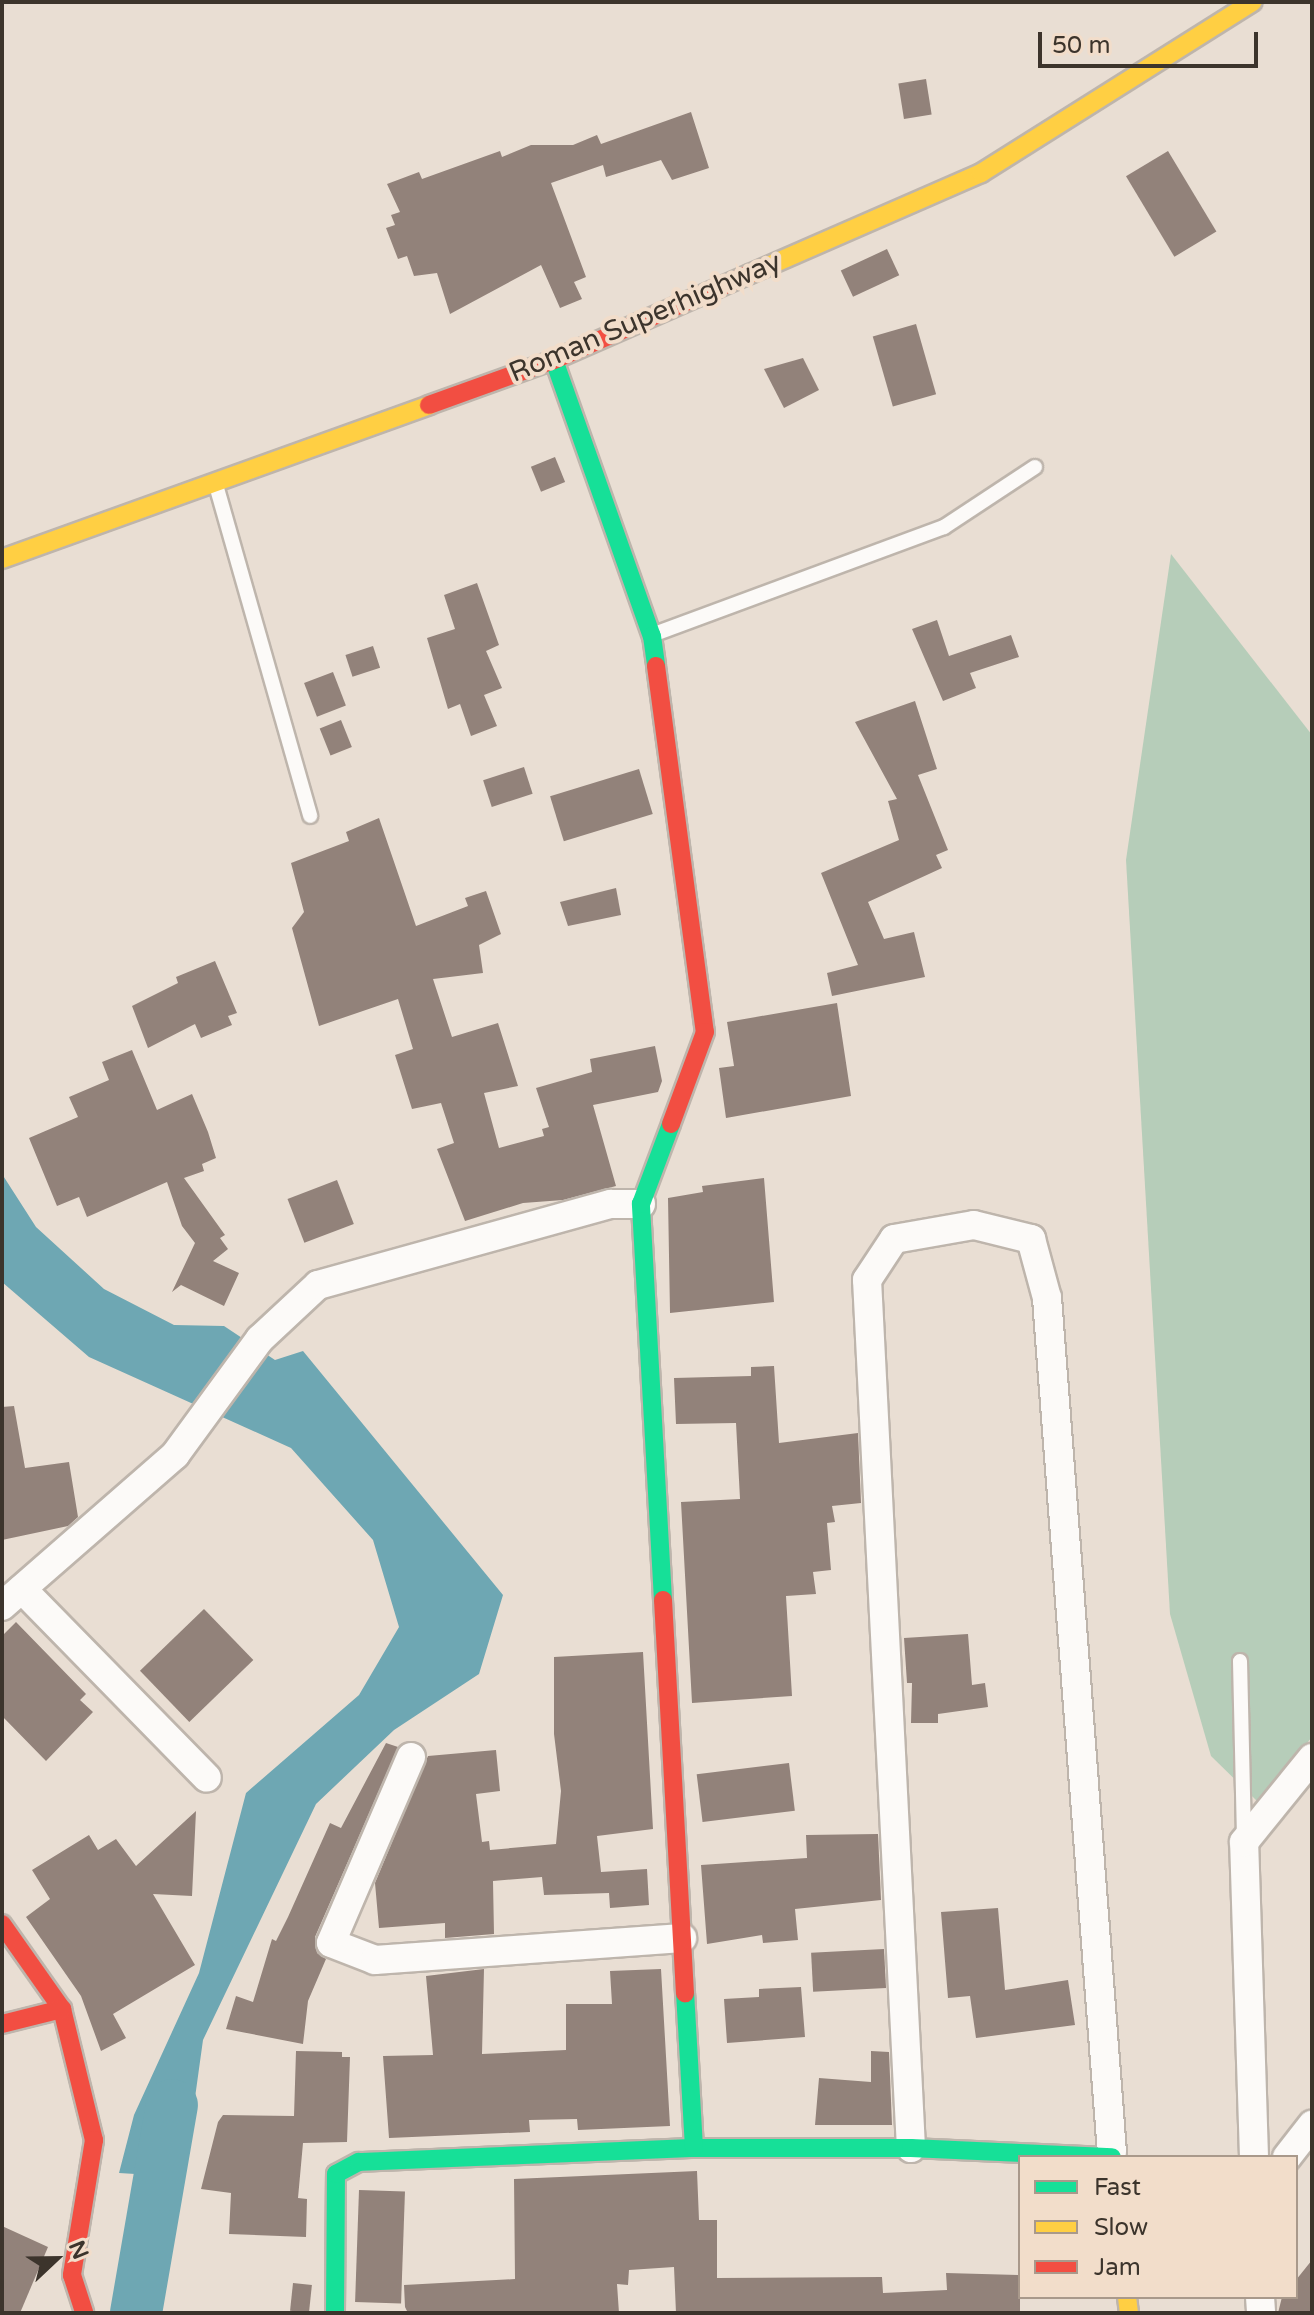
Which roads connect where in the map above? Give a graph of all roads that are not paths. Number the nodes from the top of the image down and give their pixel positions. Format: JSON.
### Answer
{"nodes":[{"id":1,"x":1253,"y":2,"type":"edge"},
{"id":2,"x":554,"y":360,"type":"junction"},
{"id":3,"x":1035,"y":467,"type":"dead end"},
{"id":4,"x":215,"y":480,"type":"junction"},
{"id":5,"x":2,"y":559,"type":"edge"},
{"id":6,"x":652,"y":636,"type":"junction"},
{"id":7,"x":310,"y":816,"type":"dead end"},
{"id":8,"x":641,"y":1204,"type":"junction"},
{"id":9,"x":12,"y":1598,"type":"edge"},
{"id":10,"x":1240,"y":1661,"type":"dead end"},
{"id":11,"x":411,"y":1757,"type":"dead end"},
{"id":12,"x":1312,"y":1758,"type":"edge"},
{"id":13,"x":207,"y":1778,"type":"dead end"},
{"id":14,"x":1244,"y":1842,"type":"junction"},
{"id":15,"x":2,"y":1924,"type":"edge"},
{"id":16,"x":682,"y":1938,"type":"junction"},
{"id":17,"x":62,"y":2009,"type":"junction"},
{"id":18,"x":2,"y":2024,"type":"edge"},
{"id":19,"x":1312,"y":2125,"type":"edge"},
{"id":20,"x":694,"y":2148,"type":"junction"},
{"id":21,"x":911,"y":2148,"type":"junction"},
{"id":22,"x":1112,"y":2155,"type":"edge"},
{"id":23,"x":1254,"y":2155,"type":"edge"},
{"id":24,"x":1289,"y":2155,"type":"edge"},
{"id":25,"x":84,"y":2313,"type":"edge"},
{"id":26,"x":335,"y":2313,"type":"edge"}],
"edges":[{"from":1,"to":2,"type":"street","name":"Roman Superhighway"},
{"from":2,"to":4,"type":"street","name":"Roman Superhighway"},
{"from":2,"to":6,"type":"street"},
{"from":3,"to":6,"type":"lane"},
{"from":4,"to":5,"type":"street","name":"Roman Superhighway"},
{"from":4,"to":7,"type":"lane"},
{"from":6,"to":8,"type":"street"},
{"from":8,"to":9,"type":"street"},
{"from":8,"to":16,"type":"street"},
{"from":9,"to":13,"type":"street"},
{"from":10,"to":14,"type":"lane"},
{"from":11,"to":16,"type":"street"},
{"from":12,"to":14,"type":"street"},
{"from":14,"to":23,"type":"street"},
{"from":15,"to":17,"type":"street"},
{"from":16,"to":20,"type":"street"},
{"from":17,"to":18,"type":"street"},
{"from":17,"to":25,"type":"street"},
{"from":19,"to":24,"type":"street"},
{"from":20,"to":21,"type":"street"},
{"from":20,"to":26,"type":"street"},
{"from":21,"to":22,"type":"street"},
{"from":21,"to":22,"type":"street"}]}
